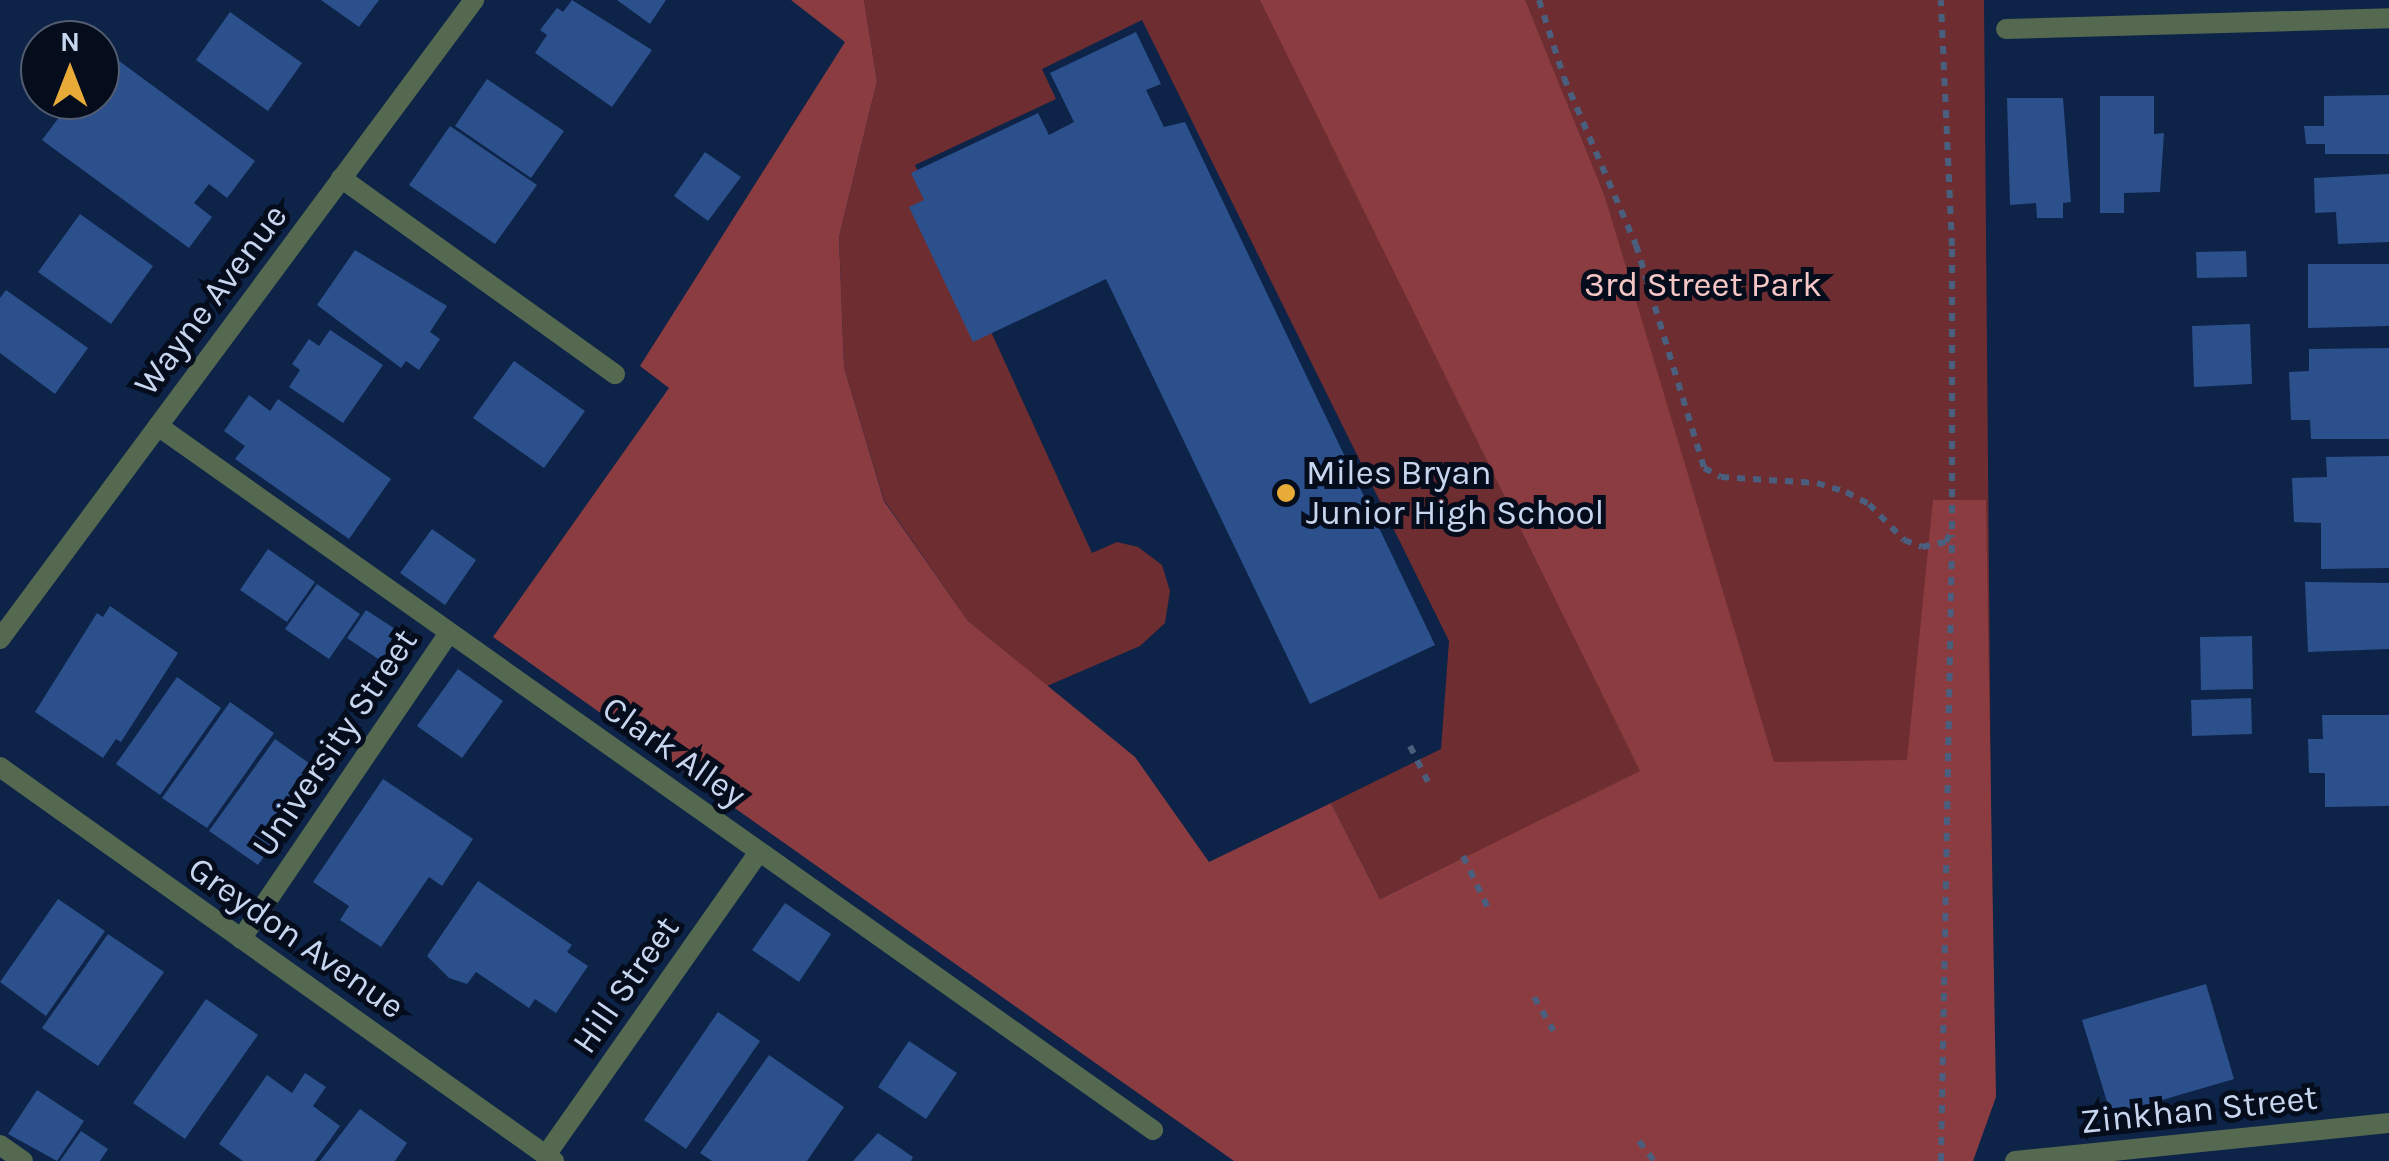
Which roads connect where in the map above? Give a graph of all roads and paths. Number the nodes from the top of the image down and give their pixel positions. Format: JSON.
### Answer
{"nodes":[{"id":1,"x":474,"y":0,"type":"edge"},
{"id":2,"x":1538,"y":0,"type":"edge"},
{"id":3,"x":1940,"y":0,"type":"edge"},
{"id":4,"x":2389,"y":18,"type":"edge"},
{"id":5,"x":2006,"y":29,"type":"dead end"},
{"id":6,"x":341,"y":178,"type":"junction"},
{"id":7,"x":615,"y":374,"type":"dead end"},
{"id":8,"x":158,"y":426,"type":"junction"},
{"id":9,"x":1952,"y":529,"type":"junction"},
{"id":10,"x":448,"y":633,"type":"junction"},
{"id":11,"x":0,"y":638,"type":"edge"},
{"id":12,"x":1410,"y":746,"type":"dead end"},
{"id":13,"x":0,"y":768,"type":"edge"},
{"id":14,"x":1428,"y":782,"type":"dead end"},
{"id":15,"x":759,"y":852,"type":"junction"},
{"id":16,"x":1463,"y":856,"type":"dead end"},
{"id":17,"x":1489,"y":910,"type":"dead end"},
{"id":18,"x":241,"y":939,"type":"junction"},
{"id":19,"x":1534,"y":997,"type":"dead end"},
{"id":20,"x":1554,"y":1031,"type":"dead end"},
{"id":21,"x":2389,"y":1123,"type":"edge"},
{"id":22,"x":1152,"y":1130,"type":"dead end"},
{"id":23,"x":1639,"y":1141,"type":"dead end"},
{"id":24,"x":0,"y":1145,"type":"edge"},
{"id":25,"x":550,"y":1158,"type":"edge"},
{"id":26,"x":23,"y":1161,"type":"edge"},
{"id":27,"x":1654,"y":1161,"type":"edge"},
{"id":28,"x":1941,"y":1161,"type":"edge"},
{"id":29,"x":2015,"y":1161,"type":"edge"}],
"edges":[{"from":1,"to":6,"type":"street","name":"Wayne Avenue"},
{"from":2,"to":9,"type":"path"},
{"from":3,"to":9,"type":"path"},
{"from":4,"to":5,"type":"street"},
{"from":6,"to":7,"type":"street"},
{"from":6,"to":8,"type":"street","name":"Wayne Avenue"},
{"from":8,"to":10,"type":"street","name":"Clark Alley"},
{"from":8,"to":11,"type":"street","name":"Wayne Avenue"},
{"from":9,"to":28,"type":"path"},
{"from":10,"to":15,"type":"street","name":"Clark Alley"},
{"from":10,"to":18,"type":"street","name":"University Street"},
{"from":12,"to":14,"type":"path"},
{"from":13,"to":18,"type":"street","name":"Greydon Avenue"},
{"from":15,"to":22,"type":"street","name":"Clark Alley"},
{"from":15,"to":25,"type":"street","name":"Hill Street"},
{"from":16,"to":17,"type":"path"},
{"from":18,"to":25,"type":"street","name":"Greydon Avenue"},
{"from":19,"to":20,"type":"path"},
{"from":21,"to":29,"type":"street","name":"Zinkhan Street"},
{"from":23,"to":27,"type":"path"},
{"from":24,"to":26,"type":"street"}]}
